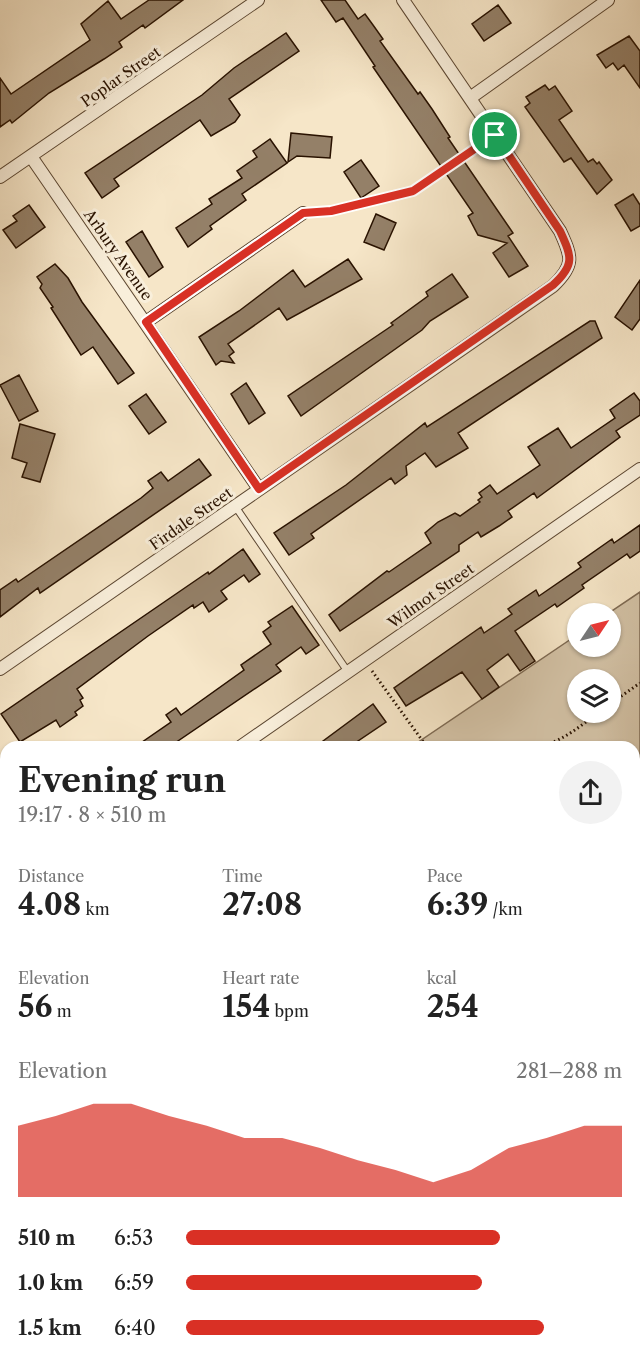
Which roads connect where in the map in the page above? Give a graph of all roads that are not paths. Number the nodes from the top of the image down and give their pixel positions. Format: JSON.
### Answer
{"nodes":[{"id":1,"x":258,"y":0,"type":"edge"},
{"id":2,"x":403,"y":0,"type":"edge"},
{"id":3,"x":608,"y":0,"type":"edge"},
{"id":4,"x":470,"y":98,"type":"junction"},
{"id":5,"x":32,"y":158,"type":"junction"},
{"id":6,"x":0,"y":177,"type":"edge"},
{"id":7,"x":303,"y":213,"type":"road end"},
{"id":8,"x":146,"y":322,"type":"junction"},
{"id":9,"x":640,"y":469,"type":"edge"},
{"id":10,"x":259,"y":489,"type":"junction"},
{"id":11,"x":235,"y":506,"type":"junction"},
{"id":12,"x":0,"y":669,"type":"edge"},
{"id":13,"x":348,"y":672,"type":"junction"},
{"id":14,"x":249,"y":741,"type":"edge"}],
"edges":[{"from":1,"to":5,"type":"street","name":"Poplar Street"},
{"from":2,"to":4,"type":"street"},
{"from":3,"to":4,"type":"street"},
{"from":4,"to":10,"type":"street","name":"Firdale Street"},
{"from":5,"to":6,"type":"street","name":"Poplar Street"},
{"from":5,"to":8,"type":"street","name":"Arbury Avenue"},
{"from":7,"to":8,"type":"street"},
{"from":8,"to":10,"type":"street","name":"Arbury Avenue"},
{"from":9,"to":13,"type":"street","name":"Wilmot Street"},
{"from":10,"to":11,"type":"street","name":"Firdale Street"},
{"from":11,"to":12,"type":"street","name":"Firdale Street"},
{"from":11,"to":13,"type":"lane"},
{"from":13,"to":14,"type":"street","name":"Wilmot Street"}]}
